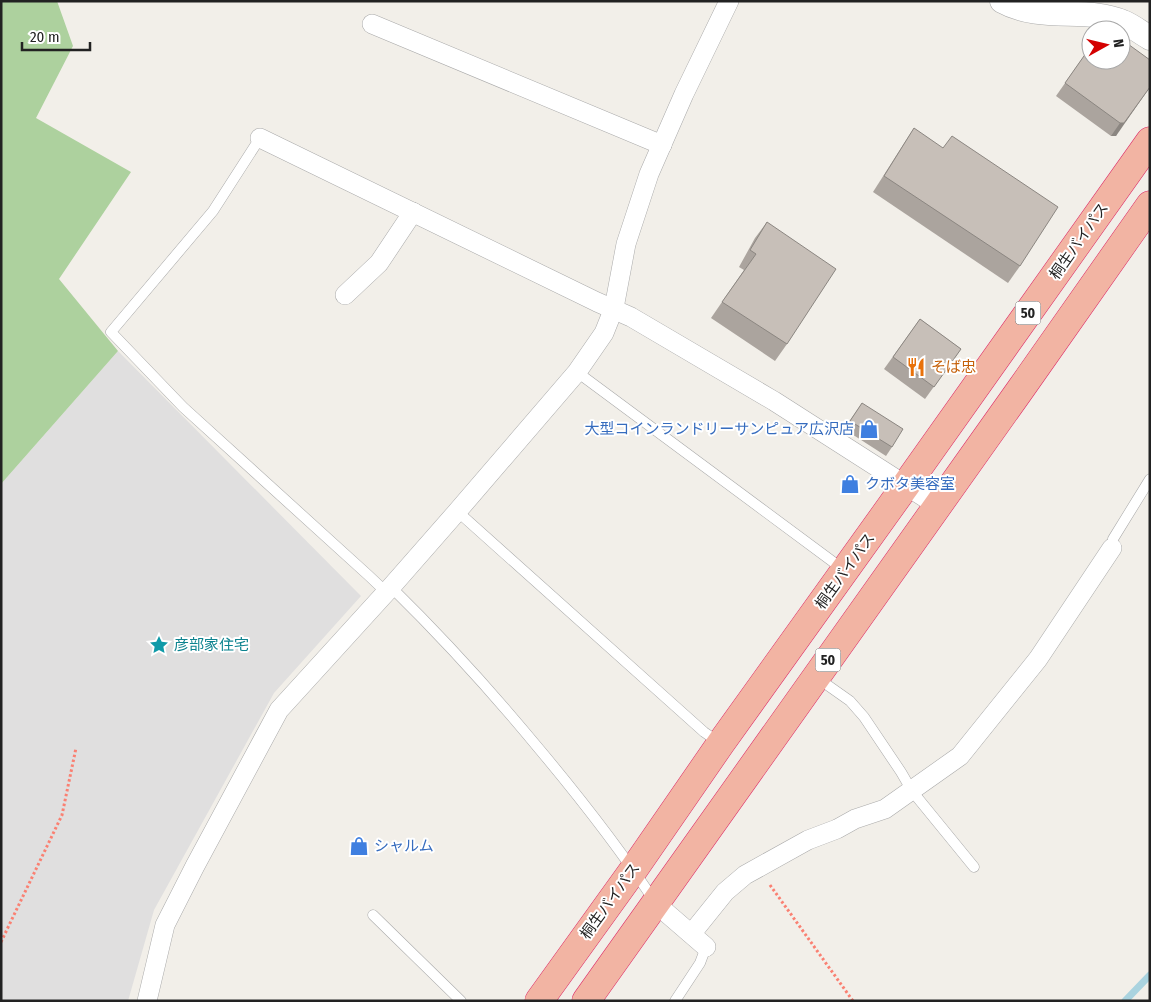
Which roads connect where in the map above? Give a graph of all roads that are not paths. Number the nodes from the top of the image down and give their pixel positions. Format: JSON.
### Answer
{"nodes":[{"id":1,"x":729,"y":1,"type":"edge"},
{"id":2,"x":1002,"y":1,"type":"edge"},
{"id":3,"x":372,"y":24,"type":"dead end"},
{"id":4,"x":1150,"y":38,"type":"edge"},
{"id":5,"x":260,"y":138,"type":"joint"},
{"id":6,"x":1150,"y":141,"type":"edge"},
{"id":7,"x":662,"y":145,"type":"junction"},
{"id":8,"x":1150,"y":205,"type":"edge"},
{"id":9,"x":413,"y":212,"type":"junction"},
{"id":10,"x":344,"y":295,"type":"dead end"},
{"id":11,"x":614,"y":308,"type":"junction"},
{"id":12,"x":577,"y":372,"type":"junction"},
{"id":13,"x":1150,"y":479,"type":"edge"},
{"id":14,"x":906,"y":485,"type":"junction"},
{"id":15,"x":938,"y":506,"type":"junction"},
{"id":16,"x":457,"y":511,"type":"junction"},
{"id":17,"x":1112,"y":548,"type":"joint"},
{"id":18,"x":845,"y":570,"type":"junction"},
{"id":19,"x":388,"y":590,"type":"junction"},
{"id":20,"x":816,"y":677,"type":"junction"},
{"id":21,"x":721,"y":743,"type":"junction"},
{"id":22,"x":912,"y":792,"type":"junction"},
{"id":23,"x":974,"y":866,"type":"dead end"},
{"id":24,"x":634,"y":869,"type":"junction"},
{"id":25,"x":655,"y":903,"type":"junction"},
{"id":26,"x":373,"y":915,"type":"dead end"},
{"id":27,"x":692,"y":933,"type":"junction"},
{"id":28,"x":706,"y":947,"type":"joint"},
{"id":29,"x":147,"y":1001,"type":"edge"},
{"id":30,"x":461,"y":1001,"type":"edge"},
{"id":31,"x":539,"y":1001,"type":"edge"},
{"id":32,"x":586,"y":1001,"type":"edge"},
{"id":33,"x":675,"y":1001,"type":"edge"}],
"edges":[{"from":1,"to":7,"type":"street"},
{"from":2,"to":4,"type":"street"},
{"from":3,"to":7,"type":"street"},
{"from":5,"to":9,"type":"street"},
{"from":5,"to":19,"type":"lane"},
{"from":6,"to":14,"type":"highway","name":"桐生バイパス","number":"50"},
{"from":7,"to":11,"type":"street"},
{"from":8,"to":15,"type":"highway","number":"50"},
{"from":9,"to":10,"type":"street"},
{"from":9,"to":11,"type":"street"},
{"from":11,"to":12,"type":"street"},
{"from":11,"to":14,"type":"street"},
{"from":12,"to":16,"type":"street"},
{"from":12,"to":18,"type":"lane"},
{"from":13,"to":17,"type":"lane"},
{"from":14,"to":15,"type":"street"},
{"from":14,"to":18,"type":"highway","name":"桐生バイパス","number":"50"},
{"from":15,"to":20,"type":"highway","number":"50"},
{"from":16,"to":19,"type":"street"},
{"from":16,"to":21,"type":"lane"},
{"from":17,"to":22,"type":"street"},
{"from":18,"to":21,"type":"highway","name":"桐生バイパス","number":"50"},
{"from":19,"to":24,"type":"lane"},
{"from":19,"to":29,"type":"street"},
{"from":20,"to":22,"type":"lane"},
{"from":20,"to":25,"type":"highway","number":"50"},
{"from":21,"to":24,"type":"highway","name":"桐生バイパス","number":"50"},
{"from":22,"to":23,"type":"lane"},
{"from":22,"to":27,"type":"street"},
{"from":24,"to":25,"type":"lane"},
{"from":24,"to":31,"type":"highway","name":"桐生バイパス","number":"50"},
{"from":25,"to":27,"type":"street"},
{"from":25,"to":32,"type":"highway","number":"50"},
{"from":26,"to":30,"type":"lane"},
{"from":27,"to":28,"type":"street"},
{"from":28,"to":33,"type":"lane"}]}
